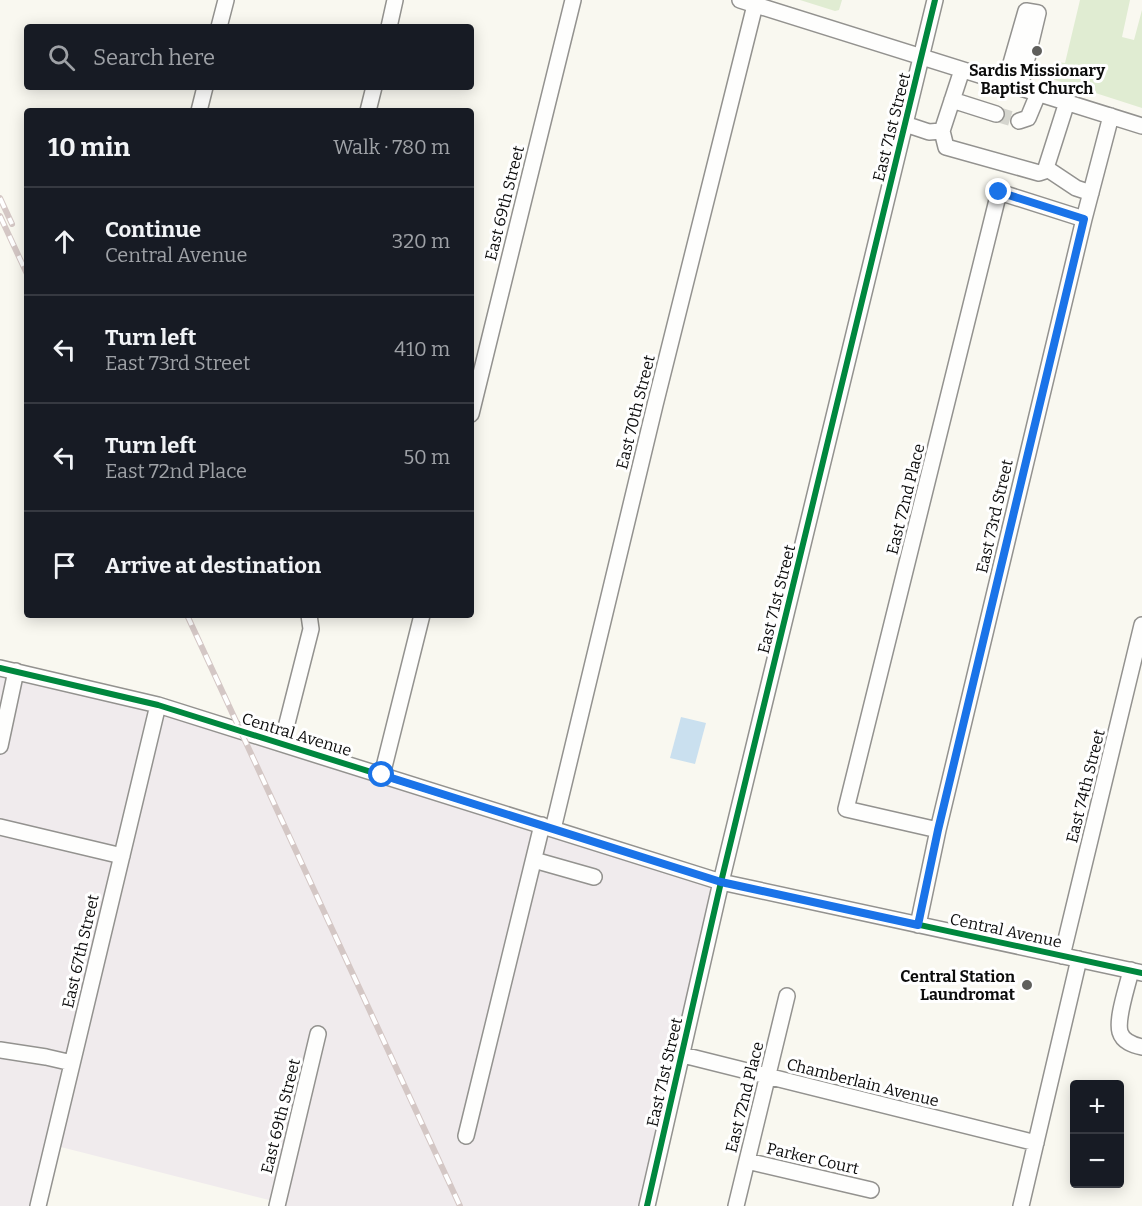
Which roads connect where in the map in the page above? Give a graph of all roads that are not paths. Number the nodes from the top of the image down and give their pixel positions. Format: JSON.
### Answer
{"nodes":[{"id":1,"x":226,"y":0,"type":"edge"},
{"id":2,"x":395,"y":0,"type":"edge"},
{"id":3,"x":573,"y":0,"type":"edge"},
{"id":4,"x":740,"y":0,"type":"edge"},
{"id":5,"x":935,"y":0,"type":"edge"},
{"id":6,"x":755,"y":5,"type":"junction"},
{"id":7,"x":220,"y":24,"type":"edge"},
{"id":8,"x":389,"y":24,"type":"edge"},
{"id":9,"x":922,"y":58,"type":"junction"},
{"id":10,"x":962,"y":70,"type":"junction"},
{"id":11,"x":203,"y":90,"type":"edge"},
{"id":12,"x":373,"y":90,"type":"edge"},
{"id":13,"x":1038,"y":94,"type":"junction"},
{"id":14,"x":952,"y":100,"type":"junction"},
{"id":15,"x":1066,"y":102,"type":"junction"},
{"id":16,"x":200,"y":108,"type":"edge"},
{"id":17,"x":369,"y":108,"type":"edge"},
{"id":18,"x":996,"y":114,"type":"tunnel mouth"},
{"id":19,"x":1111,"y":116,"type":"junction"},
{"id":20,"x":1019,"y":121,"type":"dead end"},
{"id":21,"x":905,"y":124,"type":"junction"},
{"id":22,"x":1142,"y":126,"type":"edge"},
{"id":23,"x":942,"y":131,"type":"junction"},
{"id":24,"x":1046,"y":168,"type":"junction"},
{"id":25,"x":1090,"y":193,"type":"junction"},
{"id":26,"x":1084,"y":219,"type":"junction"},
{"id":27,"x":474,"y":402,"type":"edge"},
{"id":28,"x":309,"y":618,"type":"edge"},
{"id":29,"x":421,"y":618,"type":"edge"},
{"id":30,"x":1142,"y":625,"type":"edge"},
{"id":31,"x":0,"y":668,"type":"edge"},
{"id":32,"x":16,"y":671,"type":"junction"},
{"id":33,"x":158,"y":705,"type":"junction"},
{"id":34,"x":282,"y":743,"type":"junction"},
{"id":35,"x":0,"y":746,"type":"edge"},
{"id":36,"x":382,"y":775,"type":"junction"},
{"id":37,"x":0,"y":827,"type":"edge"},
{"id":38,"x":548,"y":827,"type":"junction"},
{"id":39,"x":938,"y":830,"type":"junction"},
{"id":40,"x":122,"y":856,"type":"junction"},
{"id":41,"x":534,"y":860,"type":"junction"},
{"id":42,"x":594,"y":877,"type":"dead end"},
{"id":43,"x":721,"y":882,"type":"junction"},
{"id":44,"x":918,"y":925,"type":"junction"},
{"id":45,"x":1062,"y":956,"type":"junction"},
{"id":46,"x":1079,"y":959,"type":"junction"},
{"id":47,"x":1137,"y":971,"type":"edge"},
{"id":48,"x":787,"y":996,"type":"dead end"},
{"id":49,"x":318,"y":1034,"type":"dead end"},
{"id":50,"x":1142,"y":1047,"type":"edge"},
{"id":51,"x":0,"y":1050,"type":"edge"},
{"id":52,"x":682,"y":1055,"type":"junction"},
{"id":53,"x":72,"y":1063,"type":"junction"},
{"id":54,"x":767,"y":1076,"type":"junction"},
{"id":55,"x":466,"y":1136,"type":"dead end"},
{"id":56,"x":1036,"y":1143,"type":"junction"},
{"id":57,"x":747,"y":1161,"type":"junction"},
{"id":58,"x":871,"y":1190,"type":"dead end"},
{"id":59,"x":38,"y":1206,"type":"edge"},
{"id":60,"x":277,"y":1206,"type":"edge"},
{"id":61,"x":647,"y":1206,"type":"edge"},
{"id":62,"x":736,"y":1206,"type":"edge"},
{"id":63,"x":1021,"y":1206,"type":"edge"}],
"edges":[{"from":1,"to":7,"type":"street"},
{"from":2,"to":8,"type":"street"},
{"from":3,"to":27,"type":"street","name":"East 69th Street"},
{"from":4,"to":6,"type":"street"},
{"from":5,"to":9,"type":"street","name":"East 71st Street"},
{"from":6,"to":9,"type":"street"},
{"from":6,"to":38,"type":"street","name":"East 70th Street"},
{"from":9,"to":10,"type":"street"},
{"from":9,"to":21,"type":"street","name":"East 71st Street"},
{"from":10,"to":13,"type":"street"},
{"from":10,"to":14,"type":"street"},
{"from":11,"to":16,"type":"street"},
{"from":12,"to":17,"type":"street"},
{"from":13,"to":15,"type":"street"},
{"from":13,"to":20,"type":"street"},
{"from":14,"to":18,"type":"street"},
{"from":14,"to":23,"type":"street"},
{"from":15,"to":19,"type":"street"},
{"from":15,"to":24,"type":"street"},
{"from":19,"to":22,"type":"street"},
{"from":19,"to":25,"type":"street","name":"East 73rd Street"},
{"from":21,"to":23,"type":"street"},
{"from":21,"to":43,"type":"street","name":"East 71st Street"},
{"from":23,"to":24,"type":"street"},
{"from":24,"to":25,"type":"street"},
{"from":25,"to":26,"type":"street","name":"East 73rd Street"},
{"from":26,"to":39,"type":"street","name":"East 73rd Street"},
{"from":26,"to":39,"type":"street","name":"East 72nd Place"},
{"from":28,"to":34,"type":"street"},
{"from":29,"to":36,"type":"street"},
{"from":30,"to":45,"type":"street","name":"East 74th Street"},
{"from":31,"to":32,"type":"street","name":"Central Avenue"},
{"from":32,"to":33,"type":"street","name":"Central Avenue"},
{"from":32,"to":35,"type":"street"},
{"from":33,"to":34,"type":"street","name":"Central Avenue"},
{"from":33,"to":40,"type":"street","name":"East 67th Street"},
{"from":34,"to":36,"type":"street","name":"Central Avenue"},
{"from":36,"to":38,"type":"street","name":"Central Avenue"},
{"from":37,"to":40,"type":"street"},
{"from":38,"to":41,"type":"street","name":"East 70th Street"},
{"from":38,"to":43,"type":"street","name":"Central Avenue"},
{"from":39,"to":44,"type":"street","name":"East 73rd Street"},
{"from":40,"to":53,"type":"street","name":"East 67th Street"},
{"from":41,"to":42,"type":"street"},
{"from":41,"to":55,"type":"street","name":"East 70th Street"},
{"from":43,"to":44,"type":"street","name":"Central Avenue"},
{"from":43,"to":52,"type":"street","name":"East 71st Street"},
{"from":44,"to":45,"type":"street","name":"Central Avenue"},
{"from":45,"to":46,"type":"street","name":"Central Avenue"},
{"from":46,"to":47,"type":"street","name":"Central Avenue"},
{"from":46,"to":56,"type":"street"},
{"from":47,"to":50,"type":"street"},
{"from":48,"to":54,"type":"street","name":"East 72nd Place"},
{"from":49,"to":60,"type":"street","name":"East 69th Street"},
{"from":51,"to":53,"type":"street"},
{"from":52,"to":54,"type":"street","name":"Chamberlain Avenue"},
{"from":52,"to":61,"type":"street","name":"East 71st Street"},
{"from":53,"to":59,"type":"street","name":"East 67th Street"},
{"from":54,"to":56,"type":"street","name":"Chamberlain Avenue"},
{"from":54,"to":57,"type":"street","name":"East 72nd Place"},
{"from":56,"to":63,"type":"street"},
{"from":57,"to":58,"type":"street","name":"Parker Court"},
{"from":57,"to":62,"type":"street","name":"East 72nd Place"}]}
